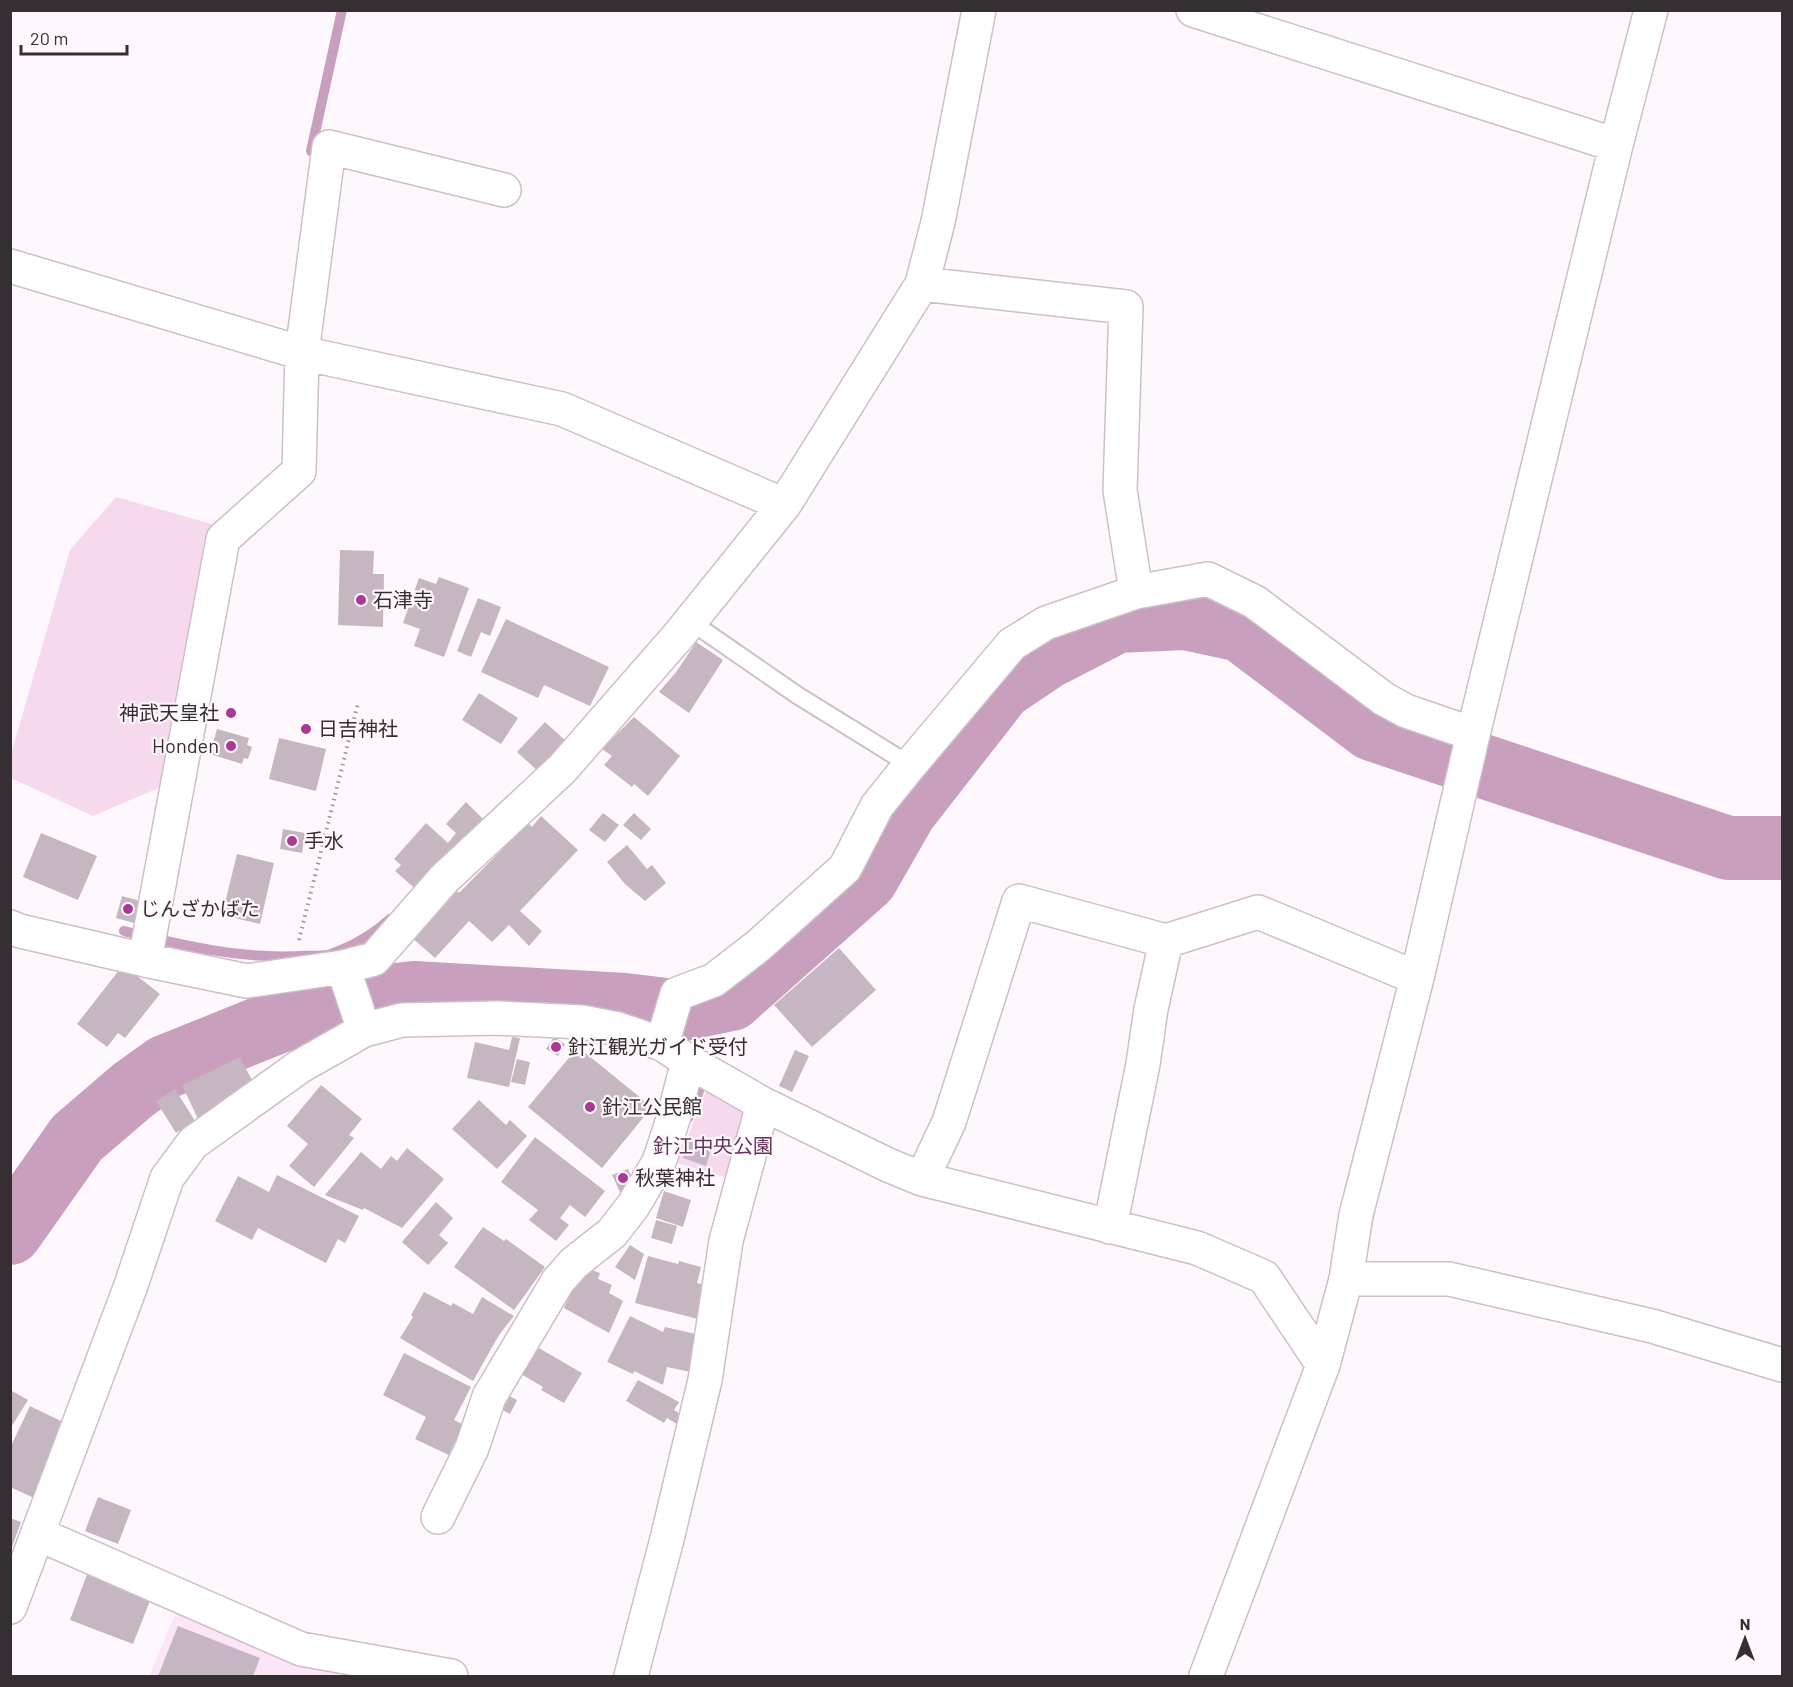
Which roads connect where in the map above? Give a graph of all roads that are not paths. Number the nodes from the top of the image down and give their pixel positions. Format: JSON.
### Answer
{"nodes":[{"id":1,"x":979,"y":10,"type":"edge"},
{"id":2,"x":1193,"y":10,"type":"edge"},
{"id":3,"x":1651,"y":10,"type":"edge"},
{"id":4,"x":1616,"y":145,"type":"junction"},
{"id":5,"x":504,"y":190,"type":"dead end"},
{"id":6,"x":10,"y":266,"type":"edge"},
{"id":7,"x":922,"y":284,"type":"junction"},
{"id":8,"x":302,"y":353,"type":"junction"},
{"id":9,"x":784,"y":505,"type":"junction"},
{"id":10,"x":1136,"y":592,"type":"junction"},
{"id":11,"x":690,"y":621,"type":"junction"},
{"id":12,"x":1472,"y":738,"type":"junction"},
{"id":13,"x":910,"y":765,"type":"junction"},
{"id":14,"x":10,"y":927,"type":"edge"},
{"id":15,"x":1166,"y":941,"type":"junction"},
{"id":16,"x":148,"y":945,"type":"junction"},
{"id":17,"x":346,"y":972,"type":"junction"},
{"id":18,"x":1417,"y":978,"type":"junction"},
{"id":19,"x":363,"y":1025,"type":"junction"},
{"id":20,"x":674,"y":1033,"type":"junction"},
{"id":21,"x":763,"y":1104,"type":"junction"},
{"id":22,"x":922,"y":1179,"type":"junction"},
{"id":23,"x":1110,"y":1227,"type":"junction"},
{"id":24,"x":1346,"y":1279,"type":"junction"},
{"id":25,"x":1323,"y":1365,"type":"junction"},
{"id":26,"x":1782,"y":1365,"type":"edge"},
{"id":27,"x":438,"y":1517,"type":"dead end"},
{"id":28,"x":38,"y":1534,"type":"junction"},
{"id":29,"x":10,"y":1607,"type":"edge"},
{"id":30,"x":451,"y":1677,"type":"edge"},
{"id":31,"x":631,"y":1677,"type":"edge"},
{"id":32,"x":1206,"y":1677,"type":"edge"}],
"edges":[{"from":1,"to":7,"type":"street"},
{"from":2,"to":4,"type":"street"},
{"from":3,"to":4,"type":"street"},
{"from":4,"to":12,"type":"street"},
{"from":5,"to":8,"type":"street"},
{"from":6,"to":8,"type":"street"},
{"from":7,"to":9,"type":"street"},
{"from":7,"to":10,"type":"street"},
{"from":8,"to":9,"type":"street"},
{"from":8,"to":16,"type":"street"},
{"from":9,"to":11,"type":"street"},
{"from":10,"to":12,"type":"street"},
{"from":10,"to":13,"type":"street"},
{"from":11,"to":13,"type":"lane"},
{"from":11,"to":17,"type":"street"},
{"from":12,"to":18,"type":"street"},
{"from":13,"to":20,"type":"street"},
{"from":14,"to":16,"type":"street"},
{"from":15,"to":18,"type":"street"},
{"from":15,"to":22,"type":"street"},
{"from":15,"to":23,"type":"street"},
{"from":16,"to":17,"type":"street"},
{"from":17,"to":19,"type":"street"},
{"from":18,"to":24,"type":"street"},
{"from":19,"to":20,"type":"street"},
{"from":19,"to":28,"type":"street"},
{"from":20,"to":21,"type":"street"},
{"from":20,"to":27,"type":"street"},
{"from":21,"to":22,"type":"street"},
{"from":21,"to":31,"type":"street"},
{"from":22,"to":23,"type":"street"},
{"from":23,"to":25,"type":"street"},
{"from":24,"to":25,"type":"street"},
{"from":24,"to":26,"type":"street"},
{"from":25,"to":32,"type":"street"},
{"from":28,"to":29,"type":"street"},
{"from":28,"to":30,"type":"street"}]}
